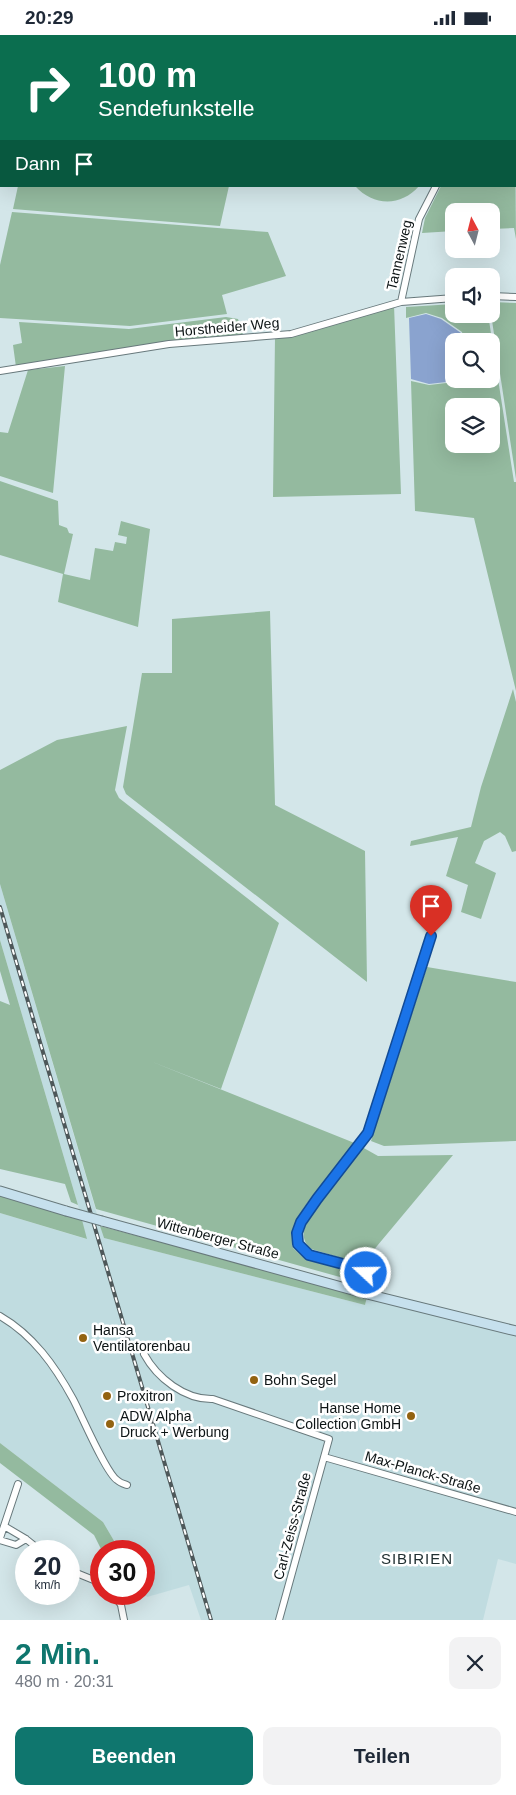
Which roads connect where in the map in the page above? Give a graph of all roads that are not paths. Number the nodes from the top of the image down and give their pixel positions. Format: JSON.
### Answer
{"nodes":[{"id":1,"x":435,"y":187,"type":"edge"},
{"id":2,"x":500,"y":296,"type":"edge"},
{"id":3,"x":516,"y":297,"type":"edge"},
{"id":4,"x":445,"y":299,"type":"edge"},
{"id":5,"x":401,"y":302,"type":"junction"},
{"id":6,"x":0,"y":371,"type":"edge"},
{"id":7,"x":431,"y":936,"type":"dead end"},
{"id":8,"x":0,"y":1191,"type":"edge"},
{"id":9,"x":368,"y":1294,"type":"junction"},
{"id":10,"x":0,"y":1316,"type":"edge"},
{"id":11,"x":516,"y":1331,"type":"edge"},
{"id":12,"x":144,"y":1353,"type":"dead end"},
{"id":13,"x":324,"y":1457,"type":"junction"},
{"id":14,"x":18,"y":1484,"type":"dead end"},
{"id":15,"x":127,"y":1485,"type":"dead end"},
{"id":16,"x":516,"y":1512,"type":"edge"},
{"id":17,"x":4,"y":1526,"type":"junction"},
{"id":18,"x":0,"y":1539,"type":"edge"},
{"id":19,"x":26,"y":1539,"type":"joint"},
{"id":20,"x":120,"y":1605,"type":"edge"},
{"id":21,"x":124,"y":1620,"type":"edge"},
{"id":22,"x":279,"y":1620,"type":"edge"}],
"edges":[{"from":1,"to":5,"type":"street","name":"Tannenweg"},
{"from":2,"to":3,"type":"street"},
{"from":4,"to":5,"type":"street","name":"Horstheider Weg"},
{"from":5,"to":6,"type":"street","name":"Horstheider Weg"},
{"from":7,"to":9,"type":"street"},
{"from":8,"to":9,"type":"main road","name":"Wittenberger Straße","bridge":true},
{"from":9,"to":11,"type":"main road","name":"Wittenberger Straße"},
{"from":10,"to":15,"type":"street"},
{"from":12,"to":13,"type":"street","name":"Carl-Zeiss-Straße"},
{"from":13,"to":16,"type":"street","name":"Max-Planck-Straße"},
{"from":13,"to":22,"type":"street","name":"Carl-Zeiss-Straße"},
{"from":14,"to":17,"type":"street"},
{"from":17,"to":18,"type":"street"},
{"from":17,"to":19,"type":"street"},
{"from":18,"to":19,"type":"street"},
{"from":20,"to":21,"type":"street"}]}
